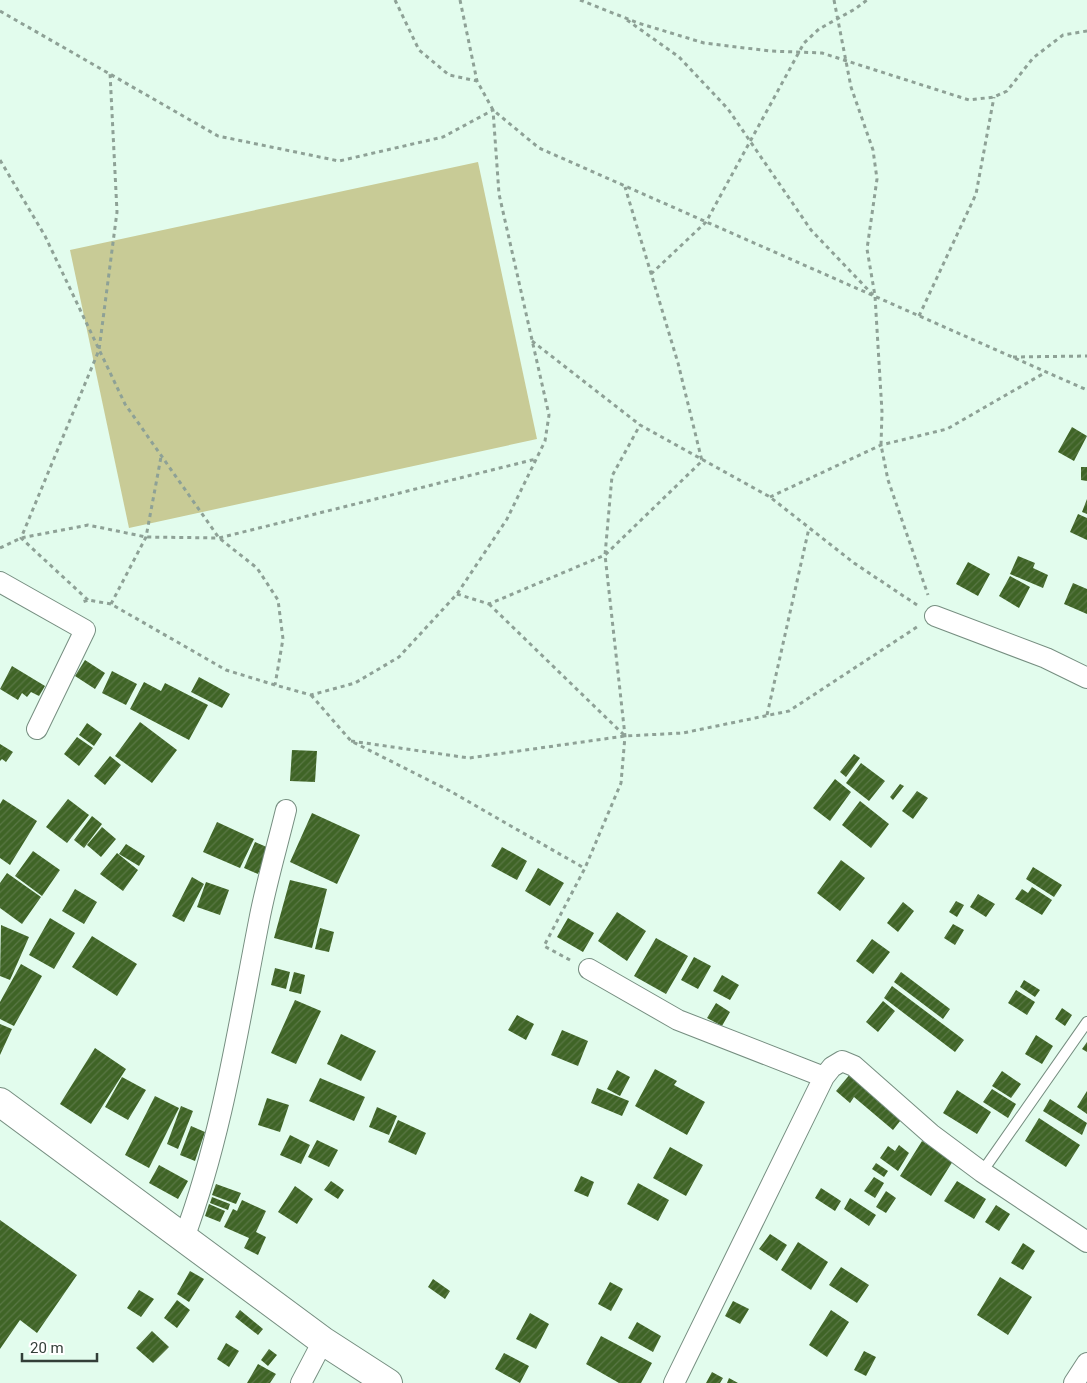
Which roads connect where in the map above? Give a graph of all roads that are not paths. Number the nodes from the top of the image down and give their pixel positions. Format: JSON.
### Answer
{"nodes":[{"id":1,"x":0,"y":582,"type":"edge"},
{"id":2,"x":935,"y":616,"type":"road end"},
{"id":3,"x":1087,"y":678,"type":"edge"},
{"id":4,"x":37,"y":728,"type":"dead end"},
{"id":5,"x":286,"y":810,"type":"dead end"},
{"id":6,"x":588,"y":969,"type":"road end"},
{"id":7,"x":1087,"y":1022,"type":"edge"},
{"id":8,"x":824,"y":1077,"type":"junction"},
{"id":9,"x":0,"y":1102,"type":"edge"},
{"id":10,"x":982,"y":1172,"type":"junction"},
{"id":11,"x":184,"y":1238,"type":"junction"},
{"id":12,"x":1087,"y":1242,"type":"edge"},
{"id":13,"x":323,"y":1341,"type":"junction"},
{"id":14,"x":1087,"y":1362,"type":"edge"},
{"id":15,"x":301,"y":1383,"type":"edge"},
{"id":16,"x":388,"y":1383,"type":"edge"},
{"id":17,"x":674,"y":1383,"type":"edge"},
{"id":18,"x":1074,"y":1383,"type":"edge"}],
"edges":[{"from":1,"to":4,"type":"street"},
{"from":2,"to":3,"type":"street"},
{"from":5,"to":11,"type":"street"},
{"from":6,"to":8,"type":"street"},
{"from":7,"to":10,"type":"lane"},
{"from":8,"to":10,"type":"street"},
{"from":8,"to":17,"type":"street"},
{"from":9,"to":11,"type":"street"},
{"from":10,"to":12,"type":"street"},
{"from":11,"to":13,"type":"street"},
{"from":13,"to":15,"type":"street"},
{"from":13,"to":16,"type":"street"},
{"from":14,"to":18,"type":"street"}]}
